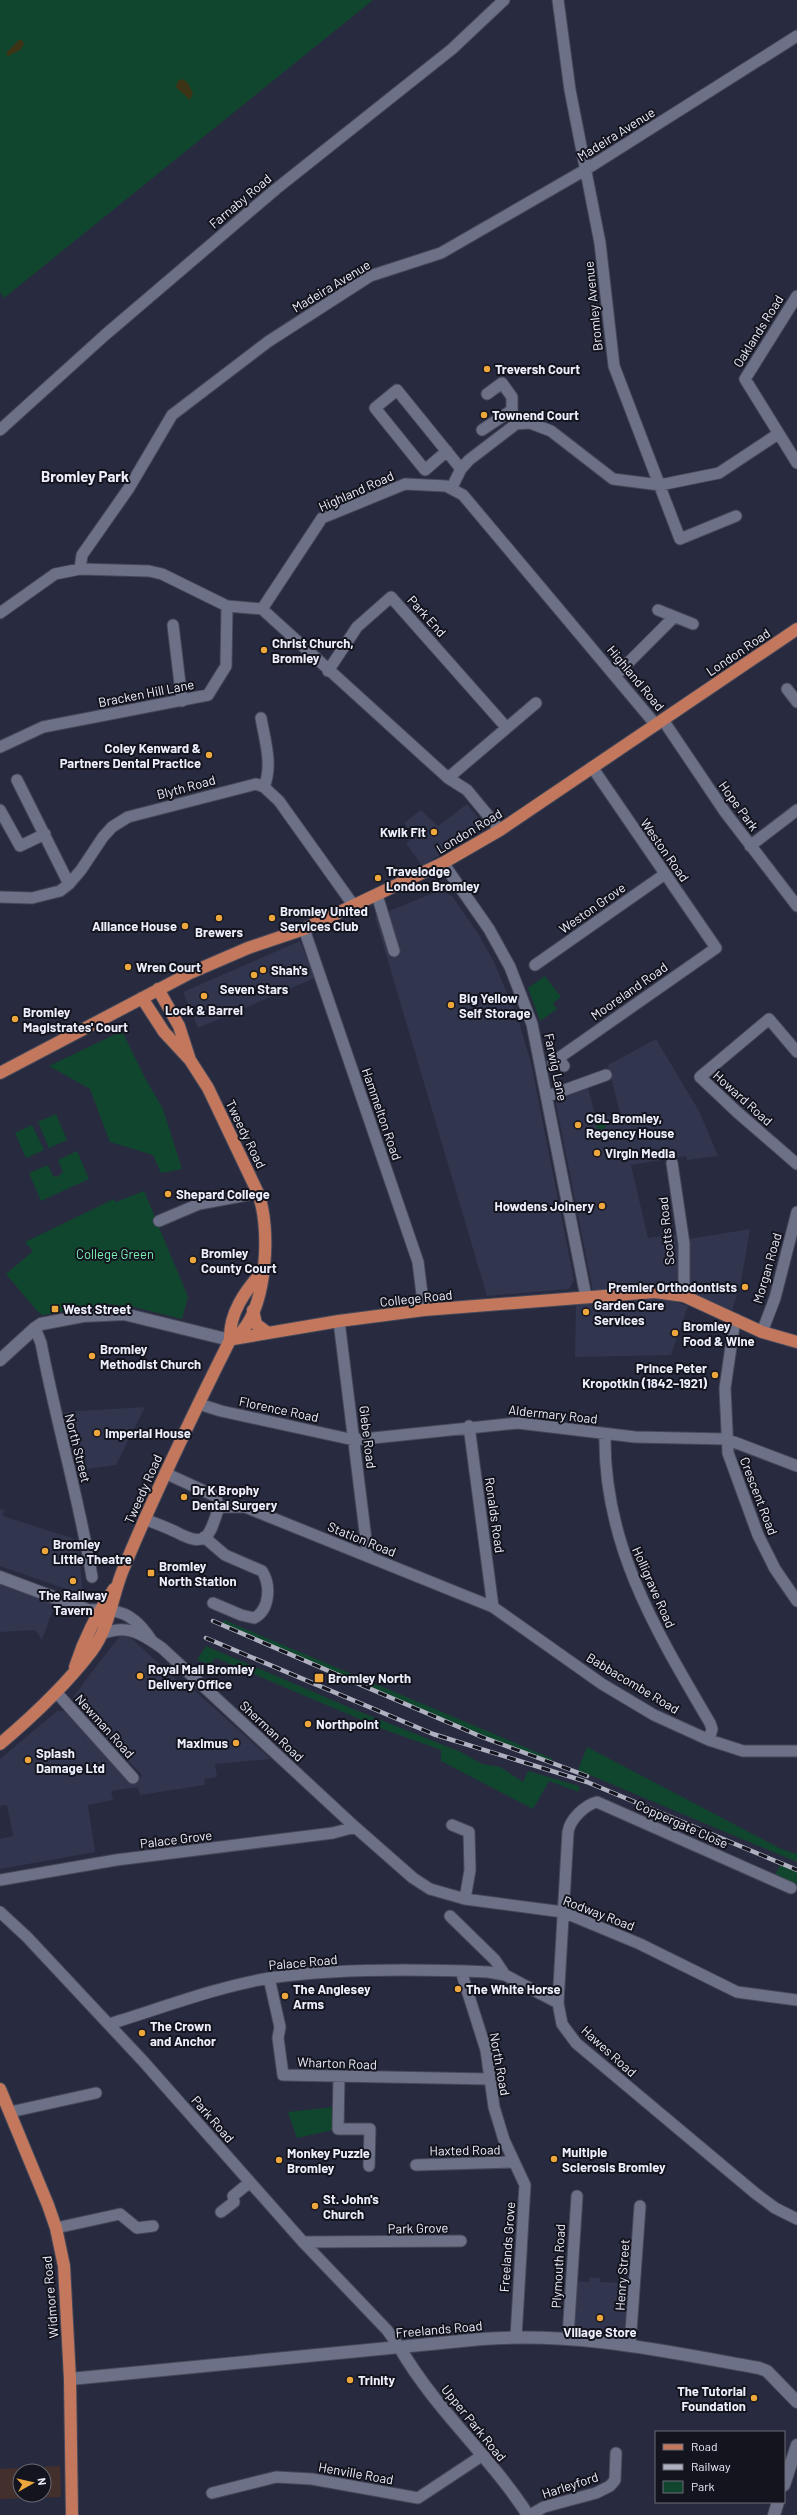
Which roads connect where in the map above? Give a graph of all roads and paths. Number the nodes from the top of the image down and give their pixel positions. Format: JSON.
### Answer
{"nodes":[{"id":1,"x":504,"y":0,"type":"edge"},
{"id":2,"x":558,"y":0,"type":"edge"},
{"id":3,"x":797,"y":36,"type":"edge"},
{"id":4,"x":585,"y":170,"type":"junction"},
{"id":5,"x":797,"y":296,"type":"edge"},
{"id":6,"x":487,"y":394,"type":"dead end"},
{"id":7,"x":512,"y":410,"type":"junction"},
{"id":8,"x":516,"y":424,"type":"junction"},
{"id":9,"x":0,"y":430,"type":"edge"},
{"id":10,"x":482,"y":430,"type":"dead end"},
{"id":11,"x":778,"y":434,"type":"junction"},
{"id":12,"x":447,"y":452,"type":"junction"},
{"id":13,"x":797,"y":462,"type":"edge"},
{"id":14,"x":460,"y":469,"type":"junction"},
{"id":15,"x":660,"y":485,"type":"junction"},
{"id":16,"x":452,"y":487,"type":"junction"},
{"id":17,"x":736,"y":516,"type":"dead end"},
{"id":18,"x":80,"y":569,"type":"junction"},
{"id":19,"x":227,"y":606,"type":"junction"},
{"id":20,"x":262,"y":608,"type":"junction"},
{"id":21,"x":658,"y":610,"type":"dead end"},
{"id":22,"x":0,"y":613,"type":"edge"},
{"id":23,"x":673,"y":618,"type":"junction"},
{"id":24,"x":693,"y":624,"type":"dead end"},
{"id":25,"x":173,"y":625,"type":"dead end"},
{"id":26,"x":797,"y":629,"type":"edge"},
{"id":27,"x":328,"y":671,"type":"junction"},
{"id":28,"x":615,"y":676,"type":"junction"},
{"id":29,"x":787,"y":689,"type":"dead end"},
{"id":30,"x":182,"y":701,"type":"junction"},
{"id":31,"x":797,"y":702,"type":"edge"},
{"id":32,"x":536,"y":703,"type":"dead end"},
{"id":33,"x":261,"y":718,"type":"dead end"},
{"id":34,"x":659,"y":722,"type":"junction"},
{"id":35,"x":506,"y":727,"type":"junction"},
{"id":36,"x":0,"y":747,"type":"edge"},
{"id":37,"x":592,"y":767,"type":"junction"},
{"id":38,"x":448,"y":778,"type":"junction"},
{"id":39,"x":17,"y":780,"type":"dead end"},
{"id":40,"x":264,"y":787,"type":"junction"},
{"id":41,"x":0,"y":810,"type":"edge"},
{"id":42,"x":797,"y":810,"type":"edge"},
{"id":43,"x":500,"y":830,"type":"junction"},
{"id":44,"x":45,"y":834,"type":"junction"},
{"id":45,"x":750,"y":846,"type":"junction"},
{"id":46,"x":443,"y":863,"type":"junction"},
{"id":47,"x":665,"y":874,"type":"junction"},
{"id":48,"x":69,"y":884,"type":"junction"},
{"id":49,"x":377,"y":896,"type":"junction"},
{"id":50,"x":0,"y":897,"type":"edge"},
{"id":51,"x":354,"y":906,"type":"junction"},
{"id":52,"x":797,"y":906,"type":"edge"},
{"id":53,"x":304,"y":929,"type":"junction"},
{"id":54,"x":716,"y":948,"type":"joint"},
{"id":55,"x":394,"y":951,"type":"dead end"},
{"id":56,"x":535,"y":965,"type":"dead end"},
{"id":57,"x":158,"y":988,"type":"junction"},
{"id":58,"x":142,"y":998,"type":"junction"},
{"id":59,"x":797,"y":1052,"type":"edge"},
{"id":60,"x":190,"y":1060,"type":"junction"},
{"id":61,"x":558,"y":1062,"type":"dead end"},
{"id":62,"x":0,"y":1072,"type":"edge"},
{"id":63,"x":606,"y":1075,"type":"dead end"},
{"id":64,"x":548,"y":1096,"type":"junction"},
{"id":65,"x":672,"y":1163,"type":"dead end"},
{"id":66,"x":797,"y":1164,"type":"edge"},
{"id":67,"x":258,"y":1193,"type":"junction"},
{"id":68,"x":797,"y":1212,"type":"edge"},
{"id":69,"x":159,"y":1221,"type":"dead end"},
{"id":70,"x":262,"y":1272,"type":"junction"},
{"id":71,"x":684,"y":1296,"type":"junction"},
{"id":72,"x":586,"y":1297,"type":"junction"},
{"id":73,"x":253,"y":1310,"type":"junction"},
{"id":74,"x":424,"y":1310,"type":"junction"},
{"id":75,"x":735,"y":1319,"type":"junction"},
{"id":76,"x":339,"y":1321,"type":"junction"},
{"id":77,"x":35,"y":1328,"type":"junction"},
{"id":78,"x":762,"y":1332,"type":"junction"},
{"id":79,"x":268,"y":1333,"type":"junction"},
{"id":80,"x":230,"y":1340,"type":"junction"},
{"id":81,"x":797,"y":1342,"type":"edge"},
{"id":82,"x":0,"y":1360,"type":"edge"},
{"id":83,"x":198,"y":1404,"type":"junction"},
{"id":84,"x":469,"y":1426,"type":"junction"},
{"id":85,"x":605,"y":1434,"type":"junction"},
{"id":86,"x":726,"y":1439,"type":"junction"},
{"id":87,"x":354,"y":1440,"type":"junction"},
{"id":88,"x":797,"y":1466,"type":"edge"},
{"id":89,"x":165,"y":1472,"type":"junction"},
{"id":90,"x":219,"y":1507,"type":"junction"},
{"id":91,"x":144,"y":1519,"type":"junction"},
{"id":92,"x":204,"y":1537,"type":"junction"},
{"id":93,"x":368,"y":1556,"type":"junction"},
{"id":94,"x":0,"y":1577,"type":"edge"},
{"id":95,"x":92,"y":1577,"type":"dead end"},
{"id":96,"x":797,"y":1601,"type":"edge"},
{"id":97,"x":213,"y":1603,"type":"dead end"},
{"id":98,"x":493,"y":1607,"type":"junction"},
{"id":99,"x":111,"y":1611,"type":"junction"},
{"id":100,"x":102,"y":1634,"type":"junction"},
{"id":101,"x":152,"y":1641,"type":"junction"},
{"id":102,"x":75,"y":1669,"type":"junction"},
{"id":103,"x":56,"y":1692,"type":"junction"},
{"id":104,"x":709,"y":1740,"type":"junction"},
{"id":105,"x":0,"y":1744,"type":"edge"},
{"id":106,"x":797,"y":1751,"type":"edge"},
{"id":107,"x":133,"y":1778,"type":"dead end"},
{"id":108,"x":452,"y":1825,"type":"dead end"},
{"id":109,"x":569,"y":1826,"type":"joint"},
{"id":110,"x":356,"y":1827,"type":"junction"},
{"id":111,"x":0,"y":1880,"type":"edge"},
{"id":112,"x":791,"y":1888,"type":"dead end"},
{"id":113,"x":466,"y":1899,"type":"junction"},
{"id":114,"x":0,"y":1912,"type":"edge"},
{"id":115,"x":563,"y":1912,"type":"junction"},
{"id":116,"x":450,"y":1916,"type":"dead end"},
{"id":117,"x":462,"y":1971,"type":"junction"},
{"id":118,"x":505,"y":1975,"type":"junction"},
{"id":119,"x":269,"y":1978,"type":"junction"},
{"id":120,"x":797,"y":2000,"type":"edge"},
{"id":121,"x":558,"y":2003,"type":"junction"},
{"id":122,"x":109,"y":2024,"type":"junction"},
{"id":123,"x":339,"y":2077,"type":"junction"},
{"id":124,"x":489,"y":2079,"type":"junction"},
{"id":125,"x":0,"y":2089,"type":"edge"},
{"id":126,"x":96,"y":2093,"type":"dead end"},
{"id":127,"x":10,"y":2112,"type":"junction"},
{"id":128,"x":514,"y":2162,"type":"junction"},
{"id":129,"x":416,"y":2165,"type":"dead end"},
{"id":130,"x":369,"y":2166,"type":"dead end"},
{"id":131,"x":250,"y":2182,"type":"junction"},
{"id":132,"x":577,"y":2196,"type":"dead end"},
{"id":133,"x":640,"y":2206,"type":"dead end"},
{"id":134,"x":221,"y":2212,"type":"dead end"},
{"id":135,"x":797,"y":2219,"type":"edge"},
{"id":136,"x":153,"y":2226,"type":"dead end"},
{"id":137,"x":56,"y":2228,"type":"junction"},
{"id":138,"x":461,"y":2241,"type":"dead end"},
{"id":139,"x":303,"y":2242,"type":"junction"},
{"id":140,"x":516,"y":2337,"type":"junction"},
{"id":141,"x":568,"y":2337,"type":"junction"},
{"id":142,"x":630,"y":2345,"type":"junction"},
{"id":143,"x":400,"y":2348,"type":"junction"},
{"id":144,"x":70,"y":2379,"type":"junction"},
{"id":145,"x":797,"y":2402,"type":"edge"},
{"id":146,"x":797,"y":2445,"type":"edge"},
{"id":147,"x":616,"y":2453,"type":"dead end"},
{"id":148,"x":483,"y":2456,"type":"junction"},
{"id":149,"x":785,"y":2482,"type":"edge"},
{"id":150,"x":212,"y":2493,"type":"dead end"},
{"id":151,"x":778,"y":2503,"type":"edge"},
{"id":152,"x":72,"y":2515,"type":"edge"},
{"id":153,"x":529,"y":2515,"type":"edge"},
{"id":154,"x":774,"y":2515,"type":"edge"}],
"edges":[{"from":1,"to":9,"type":"street","name":"Farnaby Road"},
{"from":2,"to":4,"type":"street","name":"Bromley Avenue"},
{"from":3,"to":4,"type":"street","name":"Madeira Avenue"},
{"from":4,"to":15,"type":"street","name":"Bromley Avenue"},
{"from":4,"to":18,"type":"street","name":"Madeira Avenue"},
{"from":5,"to":11,"type":"street","name":"Oaklands Road"},
{"from":6,"to":7,"type":"street"},
{"from":7,"to":8,"type":"street"},
{"from":7,"to":10,"type":"street"},
{"from":8,"to":14,"type":"street"},
{"from":8,"to":15,"type":"street"},
{"from":11,"to":13,"type":"street","name":"Oaklands Road"},
{"from":11,"to":15,"type":"street"},
{"from":12,"to":12,"type":"street"},
{"from":12,"to":14,"type":"street"},
{"from":14,"to":16,"type":"street"},
{"from":15,"to":17,"type":"street","name":"Bromley Avenue"},
{"from":16,"to":20,"type":"street","name":"Highland Road"},
{"from":16,"to":28,"type":"street","name":"Highland Road"},
{"from":18,"to":19,"type":"street"},
{"from":18,"to":22,"type":"street"},
{"from":19,"to":20,"type":"street"},
{"from":19,"to":30,"type":"street","name":"Bracken Hill Lane"},
{"from":20,"to":27,"type":"street"},
{"from":21,"to":23,"type":"street"},
{"from":23,"to":24,"type":"street"},
{"from":23,"to":28,"type":"street"},
{"from":25,"to":30,"type":"street"},
{"from":26,"to":34,"type":"main road","name":"London Road"},
{"from":27,"to":35,"type":"street","name":"Park End"},
{"from":27,"to":38,"type":"street"},
{"from":28,"to":34,"type":"street","name":"Highland Road"},
{"from":29,"to":31,"type":"street"},
{"from":30,"to":36,"type":"street","name":"Bracken Hill Lane"},
{"from":32,"to":35,"type":"street"},
{"from":33,"to":40,"type":"street"},
{"from":34,"to":37,"type":"main road","name":"London Road"},
{"from":34,"to":45,"type":"street","name":"Hope Park"},
{"from":35,"to":38,"type":"street"},
{"from":37,"to":43,"type":"main road","name":"London Road"},
{"from":37,"to":47,"type":"street","name":"Weston Road"},
{"from":38,"to":43,"type":"street"},
{"from":39,"to":44,"type":"street"},
{"from":40,"to":48,"type":"street","name":"Blyth Road"},
{"from":40,"to":51,"type":"street"},
{"from":41,"to":44,"type":"street"},
{"from":42,"to":45,"type":"street"},
{"from":43,"to":46,"type":"main road","name":"London Road"},
{"from":44,"to":48,"type":"street"},
{"from":45,"to":52,"type":"street","name":"Hope Park"},
{"from":46,"to":49,"type":"main road","name":"London Road"},
{"from":46,"to":64,"type":"street","name":"Farwig Lane"},
{"from":47,"to":54,"type":"street","name":"Weston Road"},
{"from":47,"to":56,"type":"street","name":"Weston Grove"},
{"from":48,"to":50,"type":"street","name":"Blyth Road"},
{"from":49,"to":51,"type":"main road","name":"London Road"},
{"from":49,"to":55,"type":"street"},
{"from":51,"to":53,"type":"main road","name":"London Road"},
{"from":53,"to":57,"type":"main road","name":"London Road"},
{"from":53,"to":74,"type":"street","name":"Hammelton Road"},
{"from":54,"to":61,"type":"street","name":"Mooreland Road"},
{"from":57,"to":58,"type":"main road","name":"London Road"},
{"from":57,"to":60,"type":"main road","name":"Tweedy Road"},
{"from":58,"to":60,"type":"main road","name":"Tweedy Road"},
{"from":58,"to":62,"type":"main road","name":"London Road"},
{"from":59,"to":66,"type":"street","name":"Howard Road"},
{"from":60,"to":67,"type":"main road","name":"Tweedy Road"},
{"from":63,"to":64,"type":"street"},
{"from":64,"to":72,"type":"street","name":"Farwig Lane"},
{"from":65,"to":71,"type":"street","name":"Scotts Road"},
{"from":67,"to":69,"type":"street"},
{"from":67,"to":70,"type":"main road","name":"Tweedy Road"},
{"from":68,"to":78,"type":"street","name":"Morgan Road"},
{"from":70,"to":73,"type":"main road","name":"Tweedy Road"},
{"from":70,"to":80,"type":"main road","name":"Tweedy Road"},
{"from":71,"to":72,"type":"main road","name":"College Road"},
{"from":71,"to":75,"type":"main road","name":"College Road"},
{"from":72,"to":74,"type":"main road","name":"College Road"},
{"from":73,"to":79,"type":"main road"},
{"from":73,"to":80,"type":"main road","name":"Tweedy Road"},
{"from":74,"to":76,"type":"main road","name":"College Road"},
{"from":75,"to":78,"type":"main road","name":"College Road"},
{"from":75,"to":86,"type":"street","name":"Crescent Road"},
{"from":76,"to":79,"type":"main road","name":"College Road"},
{"from":76,"to":87,"type":"street","name":"Glebe Road"},
{"from":77,"to":80,"type":"street","name":"College Road"},
{"from":77,"to":82,"type":"street"},
{"from":77,"to":95,"type":"street","name":"North Street"},
{"from":78,"to":81,"type":"main road","name":"College Road"},
{"from":79,"to":80,"type":"main road","name":"College Road"},
{"from":80,"to":83,"type":"main road","name":"Tweedy Road"},
{"from":83,"to":87,"type":"street","name":"Florence Road"},
{"from":83,"to":89,"type":"main road","name":"Tweedy Road"},
{"from":84,"to":85,"type":"street","name":"Aldermary Road"},
{"from":84,"to":87,"type":"street","name":"Aldermary Road"},
{"from":84,"to":98,"type":"street","name":"Ronalds Road"},
{"from":85,"to":86,"type":"street","name":"Aldermary Road"},
{"from":85,"to":104,"type":"street","name":"Holligrave Road"},
{"from":86,"to":88,"type":"street","name":"Aldermary Road"},
{"from":86,"to":96,"type":"street","name":"Crescent Road"},
{"from":87,"to":93,"type":"street","name":"Glebe Road"},
{"from":89,"to":90,"type":"street"},
{"from":89,"to":91,"type":"main road","name":"Tweedy Road"},
{"from":90,"to":92,"type":"street"},
{"from":90,"to":93,"type":"street","name":"Station Road"},
{"from":91,"to":92,"type":"street"},
{"from":91,"to":99,"type":"main road","name":"Tweedy Road"},
{"from":92,"to":97,"type":"street"},
{"from":93,"to":98,"type":"street","name":"Station Road"},
{"from":94,"to":99,"type":"street"},
{"from":98,"to":104,"type":"street","name":"Babbacombe Road"},
{"from":99,"to":100,"type":"main road","name":"Tweedy Road"},
{"from":99,"to":101,"type":"street","name":"Sherman Road"},
{"from":99,"to":102,"type":"main road","name":"Tweedy Road"},
{"from":100,"to":101,"type":"street","name":"Sherman Road"},
{"from":100,"to":102,"type":"main road","name":"Tweedy Road"},
{"from":101,"to":110,"type":"street","name":"Sherman Road"},
{"from":102,"to":103,"type":"main road","name":"Tweedy Road"},
{"from":103,"to":105,"type":"main road","name":"Tweedy Road"},
{"from":103,"to":107,"type":"street","name":"Newman Road"},
{"from":104,"to":106,"type":"street","name":"Babbacombe Road"},
{"from":108,"to":113,"type":"street"},
{"from":109,"to":112,"type":"street","name":"Coppergate Close"},
{"from":109,"to":115,"type":"street","name":"Hawes Road"},
{"from":110,"to":111,"type":"street","name":"Palace Grove"},
{"from":110,"to":113,"type":"street","name":"Rodway Road"},
{"from":113,"to":115,"type":"street","name":"Rodway Road"},
{"from":114,"to":122,"type":"street","name":"Park Road"},
{"from":115,"to":120,"type":"street","name":"Rodway Road"},
{"from":115,"to":121,"type":"street","name":"Hawes Road"},
{"from":116,"to":118,"type":"street"},
{"from":117,"to":118,"type":"street","name":"Palace Road"},
{"from":117,"to":119,"type":"street","name":"Palace Road"},
{"from":117,"to":124,"type":"street","name":"North Road"},
{"from":118,"to":121,"type":"street"},
{"from":119,"to":122,"type":"street","name":"Palace Road"},
{"from":119,"to":123,"type":"street","name":"Wharton Road"},
{"from":121,"to":135,"type":"street","name":"Hawes Road"},
{"from":122,"to":131,"type":"street","name":"Park Road"},
{"from":123,"to":124,"type":"street","name":"Wharton Road"},
{"from":123,"to":130,"type":"street"},
{"from":124,"to":128,"type":"street","name":"North Road"},
{"from":125,"to":127,"type":"main road","name":"Widmore Road"},
{"from":126,"to":127,"type":"street"},
{"from":127,"to":137,"type":"main road","name":"Widmore Road"},
{"from":128,"to":129,"type":"street","name":"Haxted Road"},
{"from":128,"to":140,"type":"street","name":"Freelands Grove"},
{"from":131,"to":134,"type":"street"},
{"from":131,"to":139,"type":"street","name":"Park Road"},
{"from":132,"to":141,"type":"street","name":"Plymouth Road"},
{"from":133,"to":142,"type":"street","name":"Henry Street"},
{"from":136,"to":137,"type":"street"},
{"from":137,"to":144,"type":"main road","name":"Widmore Road"},
{"from":138,"to":139,"type":"street","name":"Park Grove"},
{"from":139,"to":143,"type":"street","name":"Park Road"},
{"from":140,"to":141,"type":"street","name":"Freelands Road"},
{"from":140,"to":143,"type":"street","name":"Freelands Road"},
{"from":141,"to":142,"type":"street","name":"Freelands Road"},
{"from":142,"to":145,"type":"street","name":"Freelands Road"},
{"from":143,"to":144,"type":"street","name":"Freelands Road"},
{"from":143,"to":148,"type":"street","name":"Upper Park Road"},
{"from":144,"to":152,"type":"main road","name":"Widmore Road"},
{"from":146,"to":149,"type":"street"},
{"from":147,"to":153,"type":"street","name":"Harleyford"},
{"from":148,"to":150,"type":"street","name":"Henville Road"},
{"from":148,"to":153,"type":"street","name":"Upper Park Road"},
{"from":151,"to":154,"type":"street"}]}
